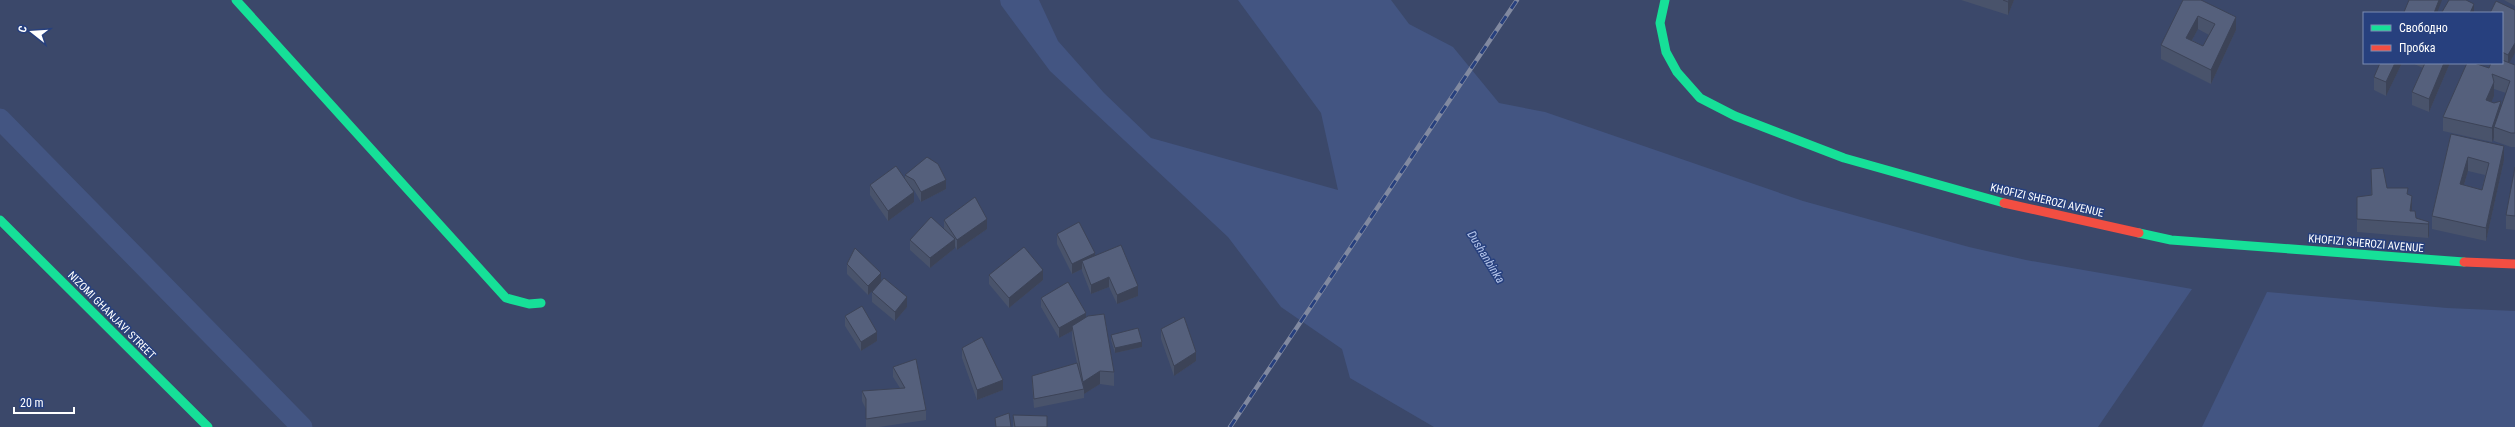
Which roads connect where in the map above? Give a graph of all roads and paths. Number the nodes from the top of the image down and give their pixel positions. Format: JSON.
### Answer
{"nodes":[{"id":1,"x":236,"y":0,"type":"edge"},
{"id":2,"x":1665,"y":0,"type":"edge"},
{"id":3,"x":0,"y":220,"type":"edge"},
{"id":4,"x":2515,"y":264,"type":"edge"},
{"id":5,"x":541,"y":303,"type":"dead end"},
{"id":6,"x":208,"y":427,"type":"edge"}],
"edges":[{"from":1,"to":5,"type":"main road"},
{"from":2,"to":4,"type":"main road","name":"KHOFIZI SHEROZI AVENUE"},
{"from":3,"to":6,"type":"main road","name":"NIZOMI GHANJAVI STREET"}]}
